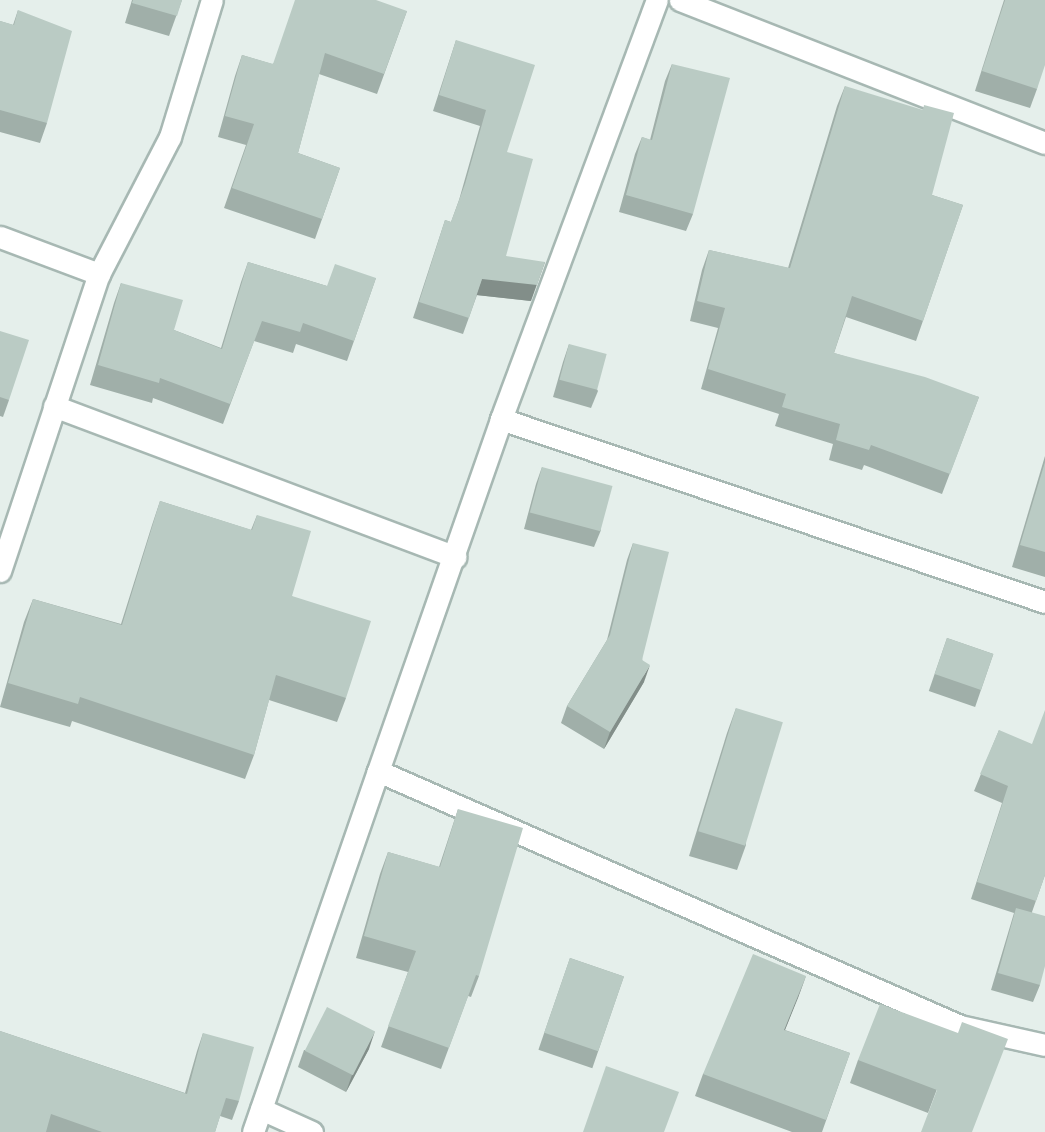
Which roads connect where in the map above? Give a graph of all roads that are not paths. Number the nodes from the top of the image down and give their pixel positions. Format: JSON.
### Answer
{"nodes":[{"id":1,"x":212,"y":0,"type":"edge"},
{"id":2,"x":657,"y":0,"type":"edge"},
{"id":3,"x":680,"y":0,"type":"edge"},
{"id":4,"x":1045,"y":143,"type":"edge"},
{"id":5,"x":0,"y":237,"type":"edge"},
{"id":6,"x":99,"y":274,"type":"junction"},
{"id":7,"x":54,"y":406,"type":"junction"},
{"id":8,"x":501,"y":419,"type":"junction"},
{"id":9,"x":456,"y":557,"type":"junction"},
{"id":10,"x":0,"y":571,"type":"edge"},
{"id":11,"x":1045,"y":602,"type":"edge"},
{"id":12,"x":378,"y":771,"type":"junction"},
{"id":13,"x":1045,"y":1045,"type":"edge"},
{"id":14,"x":261,"y":1109,"type":"junction"},
{"id":15,"x":253,"y":1132,"type":"edge"},
{"id":16,"x":312,"y":1132,"type":"edge"}],
"edges":[{"from":1,"to":6,"type":"street"},
{"from":2,"to":8,"type":"street"},
{"from":3,"to":4,"type":"street"},
{"from":5,"to":6,"type":"street"},
{"from":6,"to":7,"type":"street"},
{"from":7,"to":9,"type":"street"},
{"from":7,"to":10,"type":"street"},
{"from":8,"to":9,"type":"street"},
{"from":8,"to":11,"type":"street"},
{"from":9,"to":12,"type":"street"},
{"from":12,"to":13,"type":"street"},
{"from":12,"to":14,"type":"street"},
{"from":14,"to":15,"type":"street"},
{"from":14,"to":16,"type":"street"}]}
